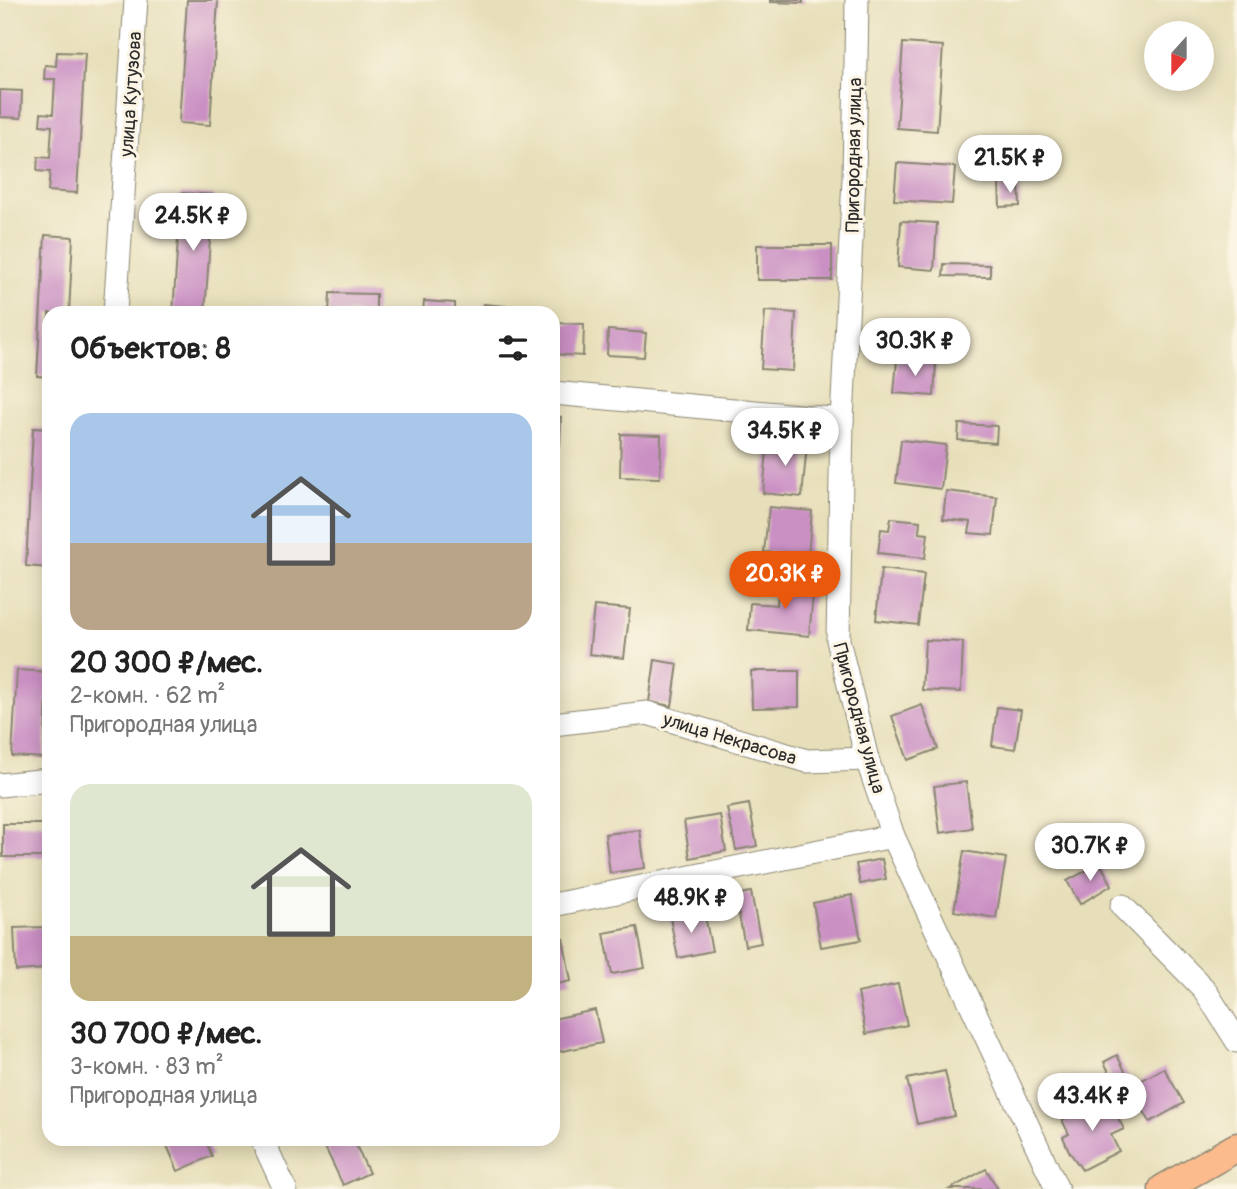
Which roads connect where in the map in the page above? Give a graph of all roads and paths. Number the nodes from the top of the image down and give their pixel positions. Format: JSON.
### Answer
{"nodes":[{"id":1,"x":136,"y":0,"type":"edge"},
{"id":2,"x":857,"y":0,"type":"edge"},
{"id":3,"x":116,"y":306,"type":"edge"},
{"id":4,"x":560,"y":394,"type":"edge"},
{"id":5,"x":842,"y":420,"type":"junction"},
{"id":6,"x":560,"y":723,"type":"edge"},
{"id":7,"x":867,"y":759,"type":"junction"},
{"id":8,"x":42,"y":781,"type":"edge"},
{"id":9,"x":0,"y":785,"type":"edge"},
{"id":10,"x":893,"y":836,"type":"junction"},
{"id":11,"x":560,"y":904,"type":"edge"},
{"id":12,"x":1122,"y":906,"type":"dead end"},
{"id":13,"x":1237,"y":1041,"type":"edge"},
{"id":14,"x":265,"y":1146,"type":"edge"},
{"id":15,"x":1237,"y":1147,"type":"edge"},
{"id":16,"x":285,"y":1189,"type":"edge"},
{"id":17,"x":1057,"y":1189,"type":"edge"},
{"id":18,"x":1163,"y":1189,"type":"edge"}],
"edges":[{"from":1,"to":3,"type":"street","name":"улица Кутузова"},
{"from":2,"to":5,"type":"street","name":"Пригородная улица"},
{"from":4,"to":5,"type":"street"},
{"from":5,"to":7,"type":"street","name":"Пригородная улица"},
{"from":6,"to":7,"type":"street","name":"улица Некрасова"},
{"from":7,"to":10,"type":"street","name":"Пригородная улица"},
{"from":8,"to":9,"type":"street"},
{"from":10,"to":11,"type":"street"},
{"from":10,"to":17,"type":"street","name":"Пригородная улица"},
{"from":12,"to":13,"type":"street"},
{"from":14,"to":16,"type":"street"},
{"from":15,"to":18,"type":"main road"}]}
